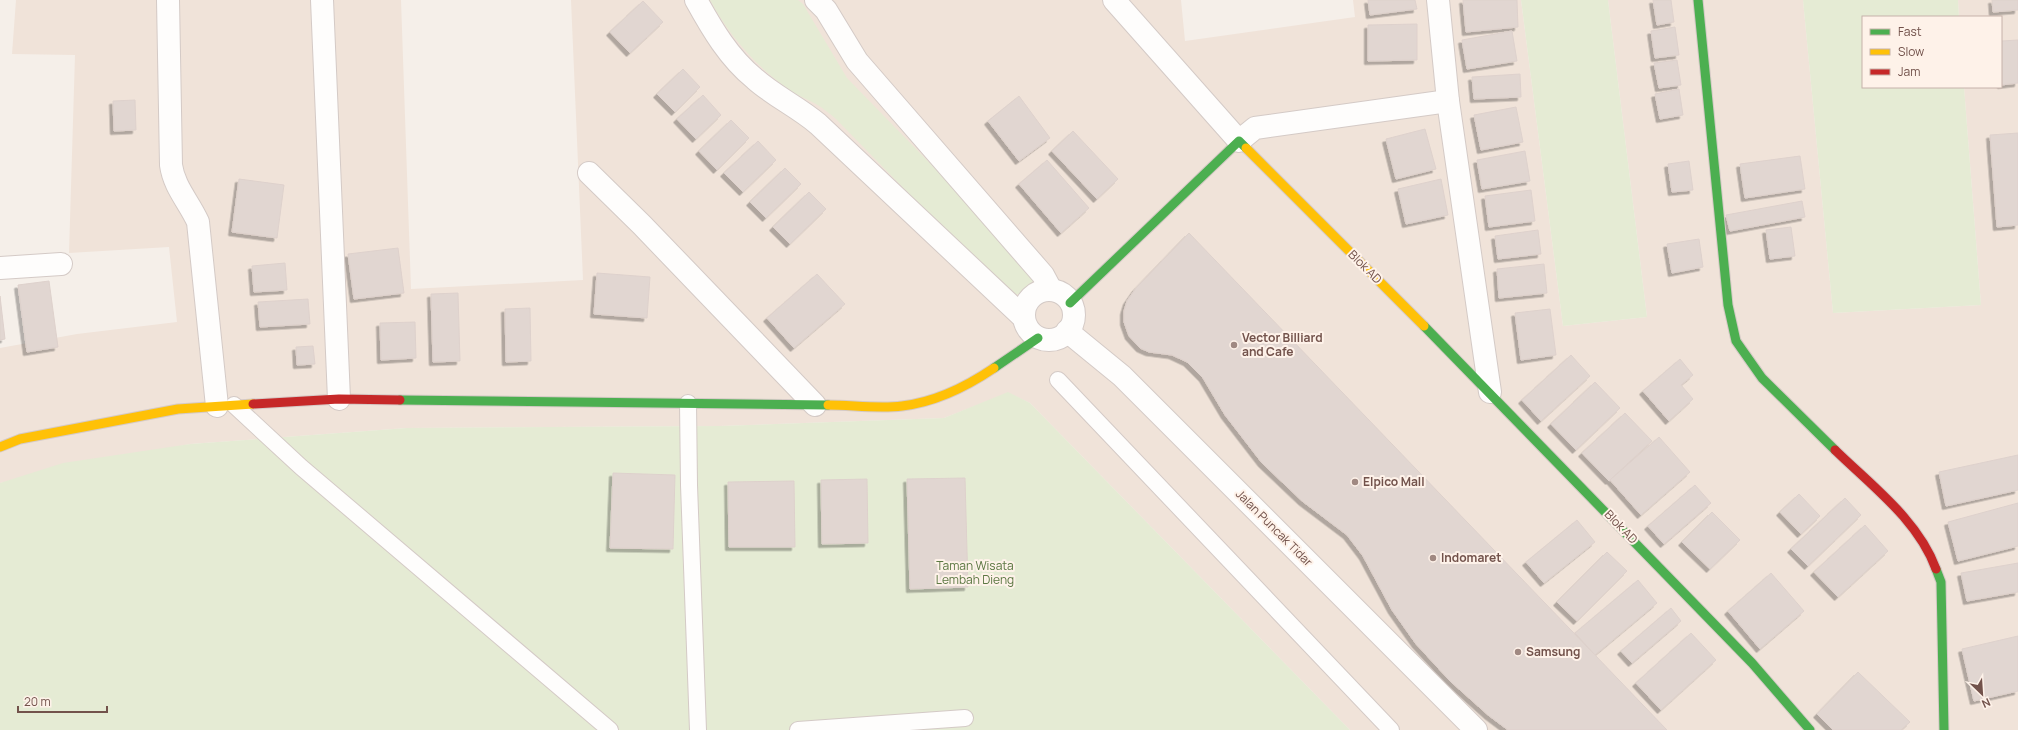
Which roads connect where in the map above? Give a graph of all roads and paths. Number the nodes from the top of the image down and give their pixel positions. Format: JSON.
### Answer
{"nodes":[{"id":1,"x":168,"y":0,"type":"edge"},
{"id":2,"x":322,"y":0,"type":"edge"},
{"id":3,"x":696,"y":0,"type":"edge"},
{"id":4,"x":816,"y":0,"type":"edge"},
{"id":5,"x":1114,"y":0,"type":"edge"},
{"id":6,"x":1438,"y":0,"type":"edge"},
{"id":7,"x":1698,"y":0,"type":"edge"},
{"id":8,"x":1448,"y":101,"type":"junction"},
{"id":9,"x":1239,"y":141,"type":"junction"},
{"id":10,"x":589,"y":173,"type":"dead end"},
{"id":11,"x":61,"y":264,"type":"dead end"},
{"id":12,"x":0,"y":268,"type":"edge"},
{"id":13,"x":1051,"y":290,"type":"junction"},
{"id":14,"x":1070,"y":303,"type":"junction"},
{"id":15,"x":1024,"y":318,"type":"junction"},
{"id":16,"x":1067,"y":331,"type":"junction"},
{"id":17,"x":1038,"y":338,"type":"junction"},
{"id":18,"x":1058,"y":380,"type":"dead end"},
{"id":19,"x":1490,"y":392,"type":"junction"},
{"id":20,"x":339,"y":400,"type":"junction"},
{"id":21,"x":688,"y":403,"type":"junction"},
{"id":22,"x":815,"y":405,"type":"junction"},
{"id":23,"x":225,"y":406,"type":"junction"},
{"id":24,"x":0,"y":447,"type":"edge"},
{"id":25,"x":964,"y":718,"type":"dead end"},
{"id":26,"x":610,"y":730,"type":"edge"},
{"id":27,"x":698,"y":730,"type":"edge"},
{"id":28,"x":798,"y":730,"type":"edge"},
{"id":29,"x":1391,"y":730,"type":"edge"},
{"id":30,"x":1476,"y":730,"type":"edge"},
{"id":31,"x":1810,"y":730,"type":"edge"},
{"id":32,"x":1944,"y":730,"type":"edge"}],
"edges":[{"from":1,"to":23,"type":"street"},
{"from":2,"to":20,"type":"street"},
{"from":3,"to":15,"type":"street"},
{"from":4,"to":13,"type":"street"},
{"from":5,"to":9,"type":"street","name":"Blok AD"},
{"from":6,"to":8,"type":"street"},
{"from":7,"to":32,"type":"street"},
{"from":8,"to":9,"type":"street"},
{"from":8,"to":19,"type":"street"},
{"from":9,"to":14,"type":"street"},
{"from":9,"to":19,"type":"street","name":"Blok AD"},
{"from":10,"to":22,"type":"street"},
{"from":11,"to":12,"type":"street"},
{"from":13,"to":14,"type":"street"},
{"from":13,"to":15,"type":"street"},
{"from":14,"to":16,"type":"street"},
{"from":15,"to":17,"type":"street"},
{"from":16,"to":17,"type":"street"},
{"from":16,"to":30,"type":"street","name":"Jalan Puncak Tidar"},
{"from":17,"to":22,"type":"street"},
{"from":18,"to":29,"type":"lane"},
{"from":19,"to":31,"type":"street","name":"Blok AD"},
{"from":20,"to":21,"type":"street"},
{"from":20,"to":23,"type":"street"},
{"from":21,"to":22,"type":"street"},
{"from":21,"to":27,"type":"lane"},
{"from":23,"to":24,"type":"street"},
{"from":23,"to":26,"type":"lane"},
{"from":25,"to":28,"type":"lane"}]}
